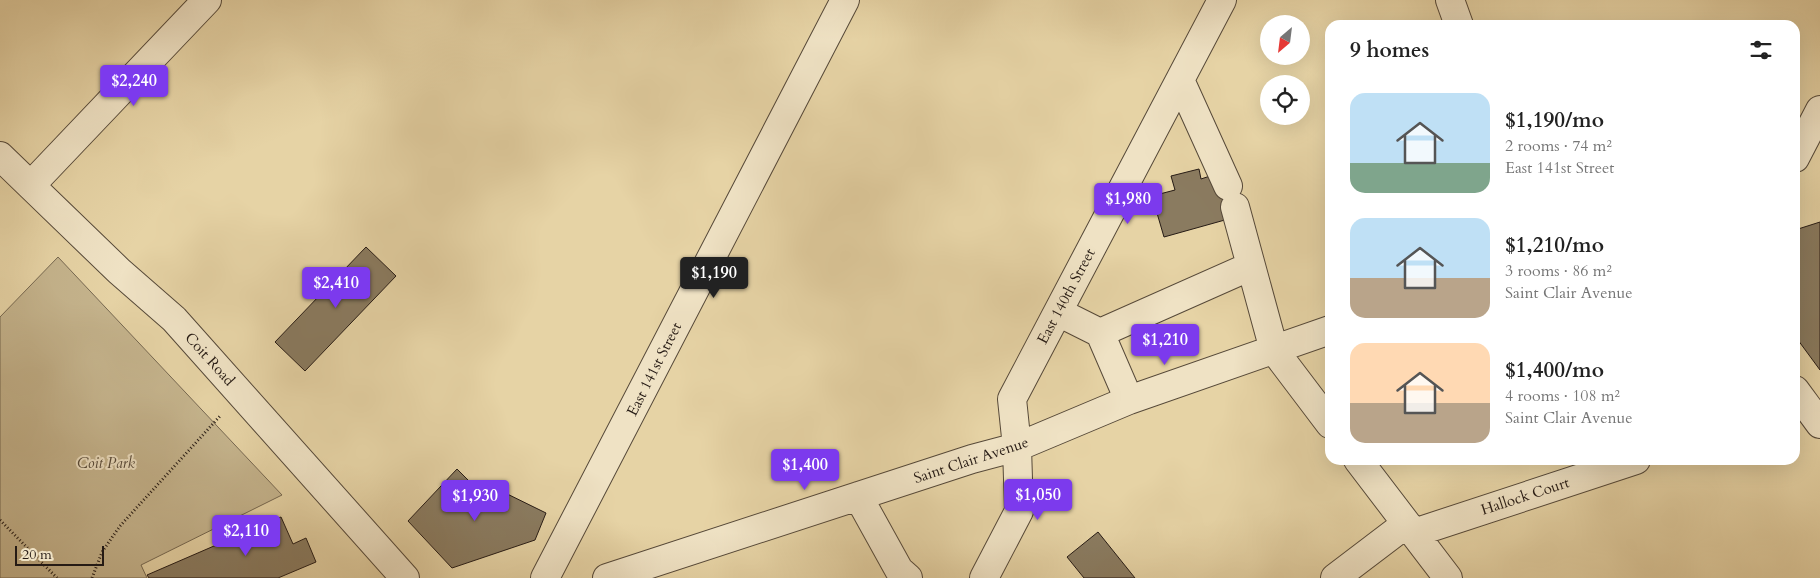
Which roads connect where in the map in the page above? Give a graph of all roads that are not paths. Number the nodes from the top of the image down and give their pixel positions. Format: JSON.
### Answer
{"nodes":[{"id":1,"x":207,"y":0,"type":"edge"},
{"id":2,"x":845,"y":0,"type":"edge"},
{"id":3,"x":1222,"y":0,"type":"edge"},
{"id":4,"x":1450,"y":0,"type":"edge"},
{"id":5,"x":1457,"y":20,"type":"edge"},
{"id":6,"x":1180,"y":80,"type":"junction"},
{"id":7,"x":1820,"y":110,"type":"edge"},
{"id":8,"x":1800,"y":149,"type":"edge"},
{"id":9,"x":1820,"y":153,"type":"edge"},
{"id":10,"x":0,"y":156,"type":"edge"},
{"id":11,"x":1800,"y":158,"type":"edge"},
{"id":12,"x":31,"y":185,"type":"junction"},
{"id":13,"x":1251,"y":266,"type":"junction"},
{"id":14,"x":1058,"y":312,"type":"junction"},
{"id":15,"x":1325,"y":332,"type":"edge"},
{"id":16,"x":1100,"y":333,"type":"junction"},
{"id":17,"x":1274,"y":350,"type":"junction"},
{"id":18,"x":1130,"y":400,"type":"junction"},
{"id":19,"x":1325,"y":417,"type":"edge"},
{"id":20,"x":1017,"y":447,"type":"junction"},
{"id":21,"x":1362,"y":465,"type":"edge"},
{"id":22,"x":1619,"y":465,"type":"edge"},
{"id":23,"x":858,"y":496,"type":"junction"},
{"id":24,"x":1410,"y":528,"type":"junction"},
{"id":25,"x":899,"y":575,"type":"edge"},
{"id":26,"x":405,"y":578,"type":"edge"},
{"id":27,"x":545,"y":578,"type":"edge"},
{"id":28,"x":607,"y":578,"type":"edge"},
{"id":29,"x":984,"y":578,"type":"edge"},
{"id":30,"x":1334,"y":578,"type":"edge"},
{"id":31,"x":1448,"y":578,"type":"edge"}],
"edges":[{"from":1,"to":12,"type":"street"},
{"from":2,"to":27,"type":"street","name":"East 141st Street"},
{"from":3,"to":6,"type":"street","name":"East 140th Street"},
{"from":4,"to":5,"type":"street"},
{"from":6,"to":13,"type":"street"},
{"from":6,"to":14,"type":"street","name":"East 140th Street"},
{"from":7,"to":8,"type":"street"},
{"from":9,"to":11,"type":"street"},
{"from":10,"to":12,"type":"street","name":"Coit Road"},
{"from":12,"to":26,"type":"street","name":"Coit Road"},
{"from":13,"to":16,"type":"street"},
{"from":13,"to":17,"type":"street"},
{"from":14,"to":16,"type":"street"},
{"from":14,"to":20,"type":"street","name":"East 140th Street"},
{"from":15,"to":17,"type":"street","name":"Saint Clair Avenue"},
{"from":16,"to":18,"type":"street"},
{"from":17,"to":18,"type":"street","name":"Saint Clair Avenue"},
{"from":17,"to":19,"type":"street"},
{"from":18,"to":20,"type":"street","name":"Saint Clair Avenue"},
{"from":20,"to":23,"type":"street","name":"Saint Clair Avenue"},
{"from":20,"to":29,"type":"street","name":"East 140th Street"},
{"from":21,"to":24,"type":"street"},
{"from":22,"to":24,"type":"street","name":"Hallock Court"},
{"from":23,"to":25,"type":"street"},
{"from":23,"to":28,"type":"street","name":"Saint Clair Avenue"},
{"from":24,"to":30,"type":"street","name":"Hallock Court"},
{"from":24,"to":31,"type":"street"}]}
